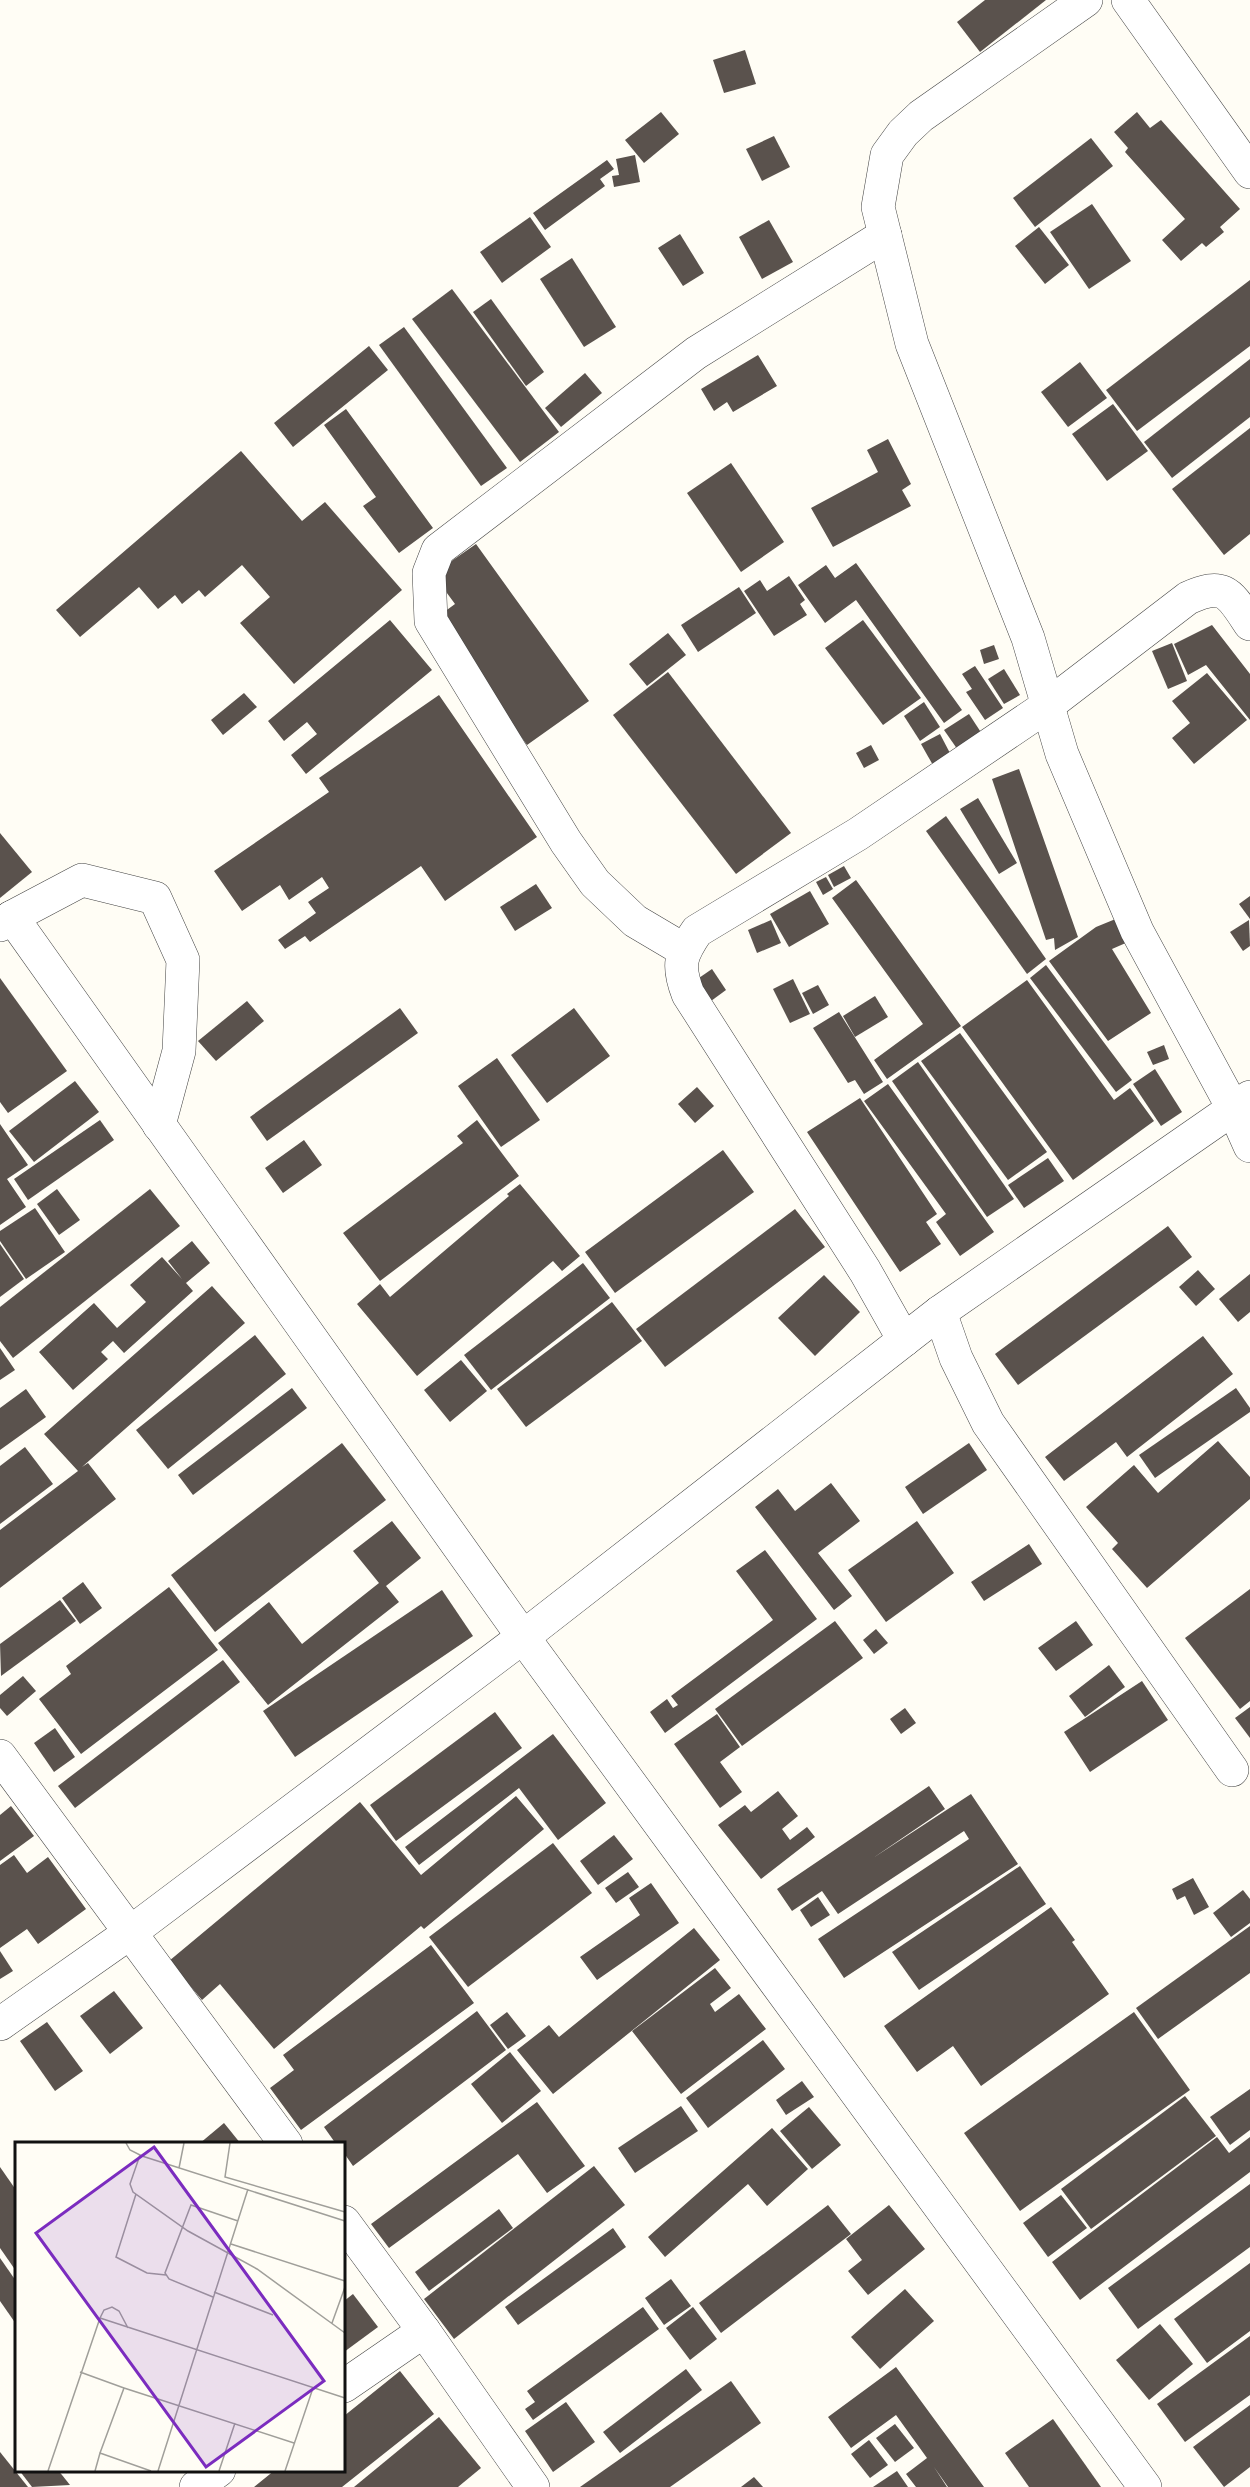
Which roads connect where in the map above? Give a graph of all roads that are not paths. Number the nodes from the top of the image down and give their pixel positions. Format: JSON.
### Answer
{"nodes":[{"id":1,"x":1086,"y":0,"type":"edge"},
{"id":2,"x":1128,"y":0,"type":"edge"},
{"id":3,"x":1250,"y":172,"type":"edge"},
{"id":4,"x":885,"y":235,"type":"junction"},
{"id":5,"x":1250,"y":624,"type":"edge"},
{"id":6,"x":1047,"y":706,"type":"junction"},
{"id":7,"x":6,"y":921,"type":"edge"},
{"id":8,"x":684,"y":950,"type":"junction"},
{"id":9,"x":1242,"y":1104,"type":"edge"},
{"id":10,"x":159,"y":1125,"type":"junction"},
{"id":11,"x":1250,"y":1146,"type":"edge"},
{"id":12,"x":940,"y":1312,"type":"junction"},
{"id":13,"x":904,"y":1341,"type":"junction"},
{"id":14,"x":523,"y":1637,"type":"junction"},
{"id":15,"x":0,"y":1756,"type":"edge"},
{"id":16,"x":1232,"y":1770,"type":"dead end"},
{"id":17,"x":131,"y":1932,"type":"junction"},
{"id":18,"x":0,"y":2024,"type":"edge"},
{"id":19,"x":285,"y":2142,"type":"edge"},
{"id":20,"x":345,"y":2223,"type":"edge"},
{"id":21,"x":424,"y":2331,"type":"junction"},
{"id":22,"x":345,"y":2385,"type":"edge"},
{"id":23,"x":216,"y":2472,"type":"edge"},
{"id":24,"x":1136,"y":2484,"type":"edge"},
{"id":25,"x":196,"y":2487,"type":"edge"},
{"id":26,"x":533,"y":2487,"type":"edge"}],
"edges":[{"from":1,"to":4,"type":"street"},
{"from":2,"to":3,"type":"street"},
{"from":4,"to":6,"type":"street"},
{"from":4,"to":8,"type":"street"},
{"from":5,"to":6,"type":"street"},
{"from":6,"to":8,"type":"street"},
{"from":6,"to":9,"type":"street"},
{"from":7,"to":10,"type":"street"},
{"from":7,"to":10,"type":"street"},
{"from":8,"to":13,"type":"street"},
{"from":9,"to":11,"type":"street"},
{"from":9,"to":12,"type":"street"},
{"from":10,"to":14,"type":"street"},
{"from":12,"to":13,"type":"street"},
{"from":12,"to":16,"type":"street"},
{"from":13,"to":14,"type":"street"},
{"from":14,"to":17,"type":"street"},
{"from":14,"to":24,"type":"street"},
{"from":15,"to":17,"type":"street"},
{"from":17,"to":18,"type":"street"},
{"from":17,"to":19,"type":"street"},
{"from":20,"to":21,"type":"street"},
{"from":21,"to":22,"type":"street"},
{"from":21,"to":26,"type":"street"},
{"from":23,"to":25,"type":"street"}]}
